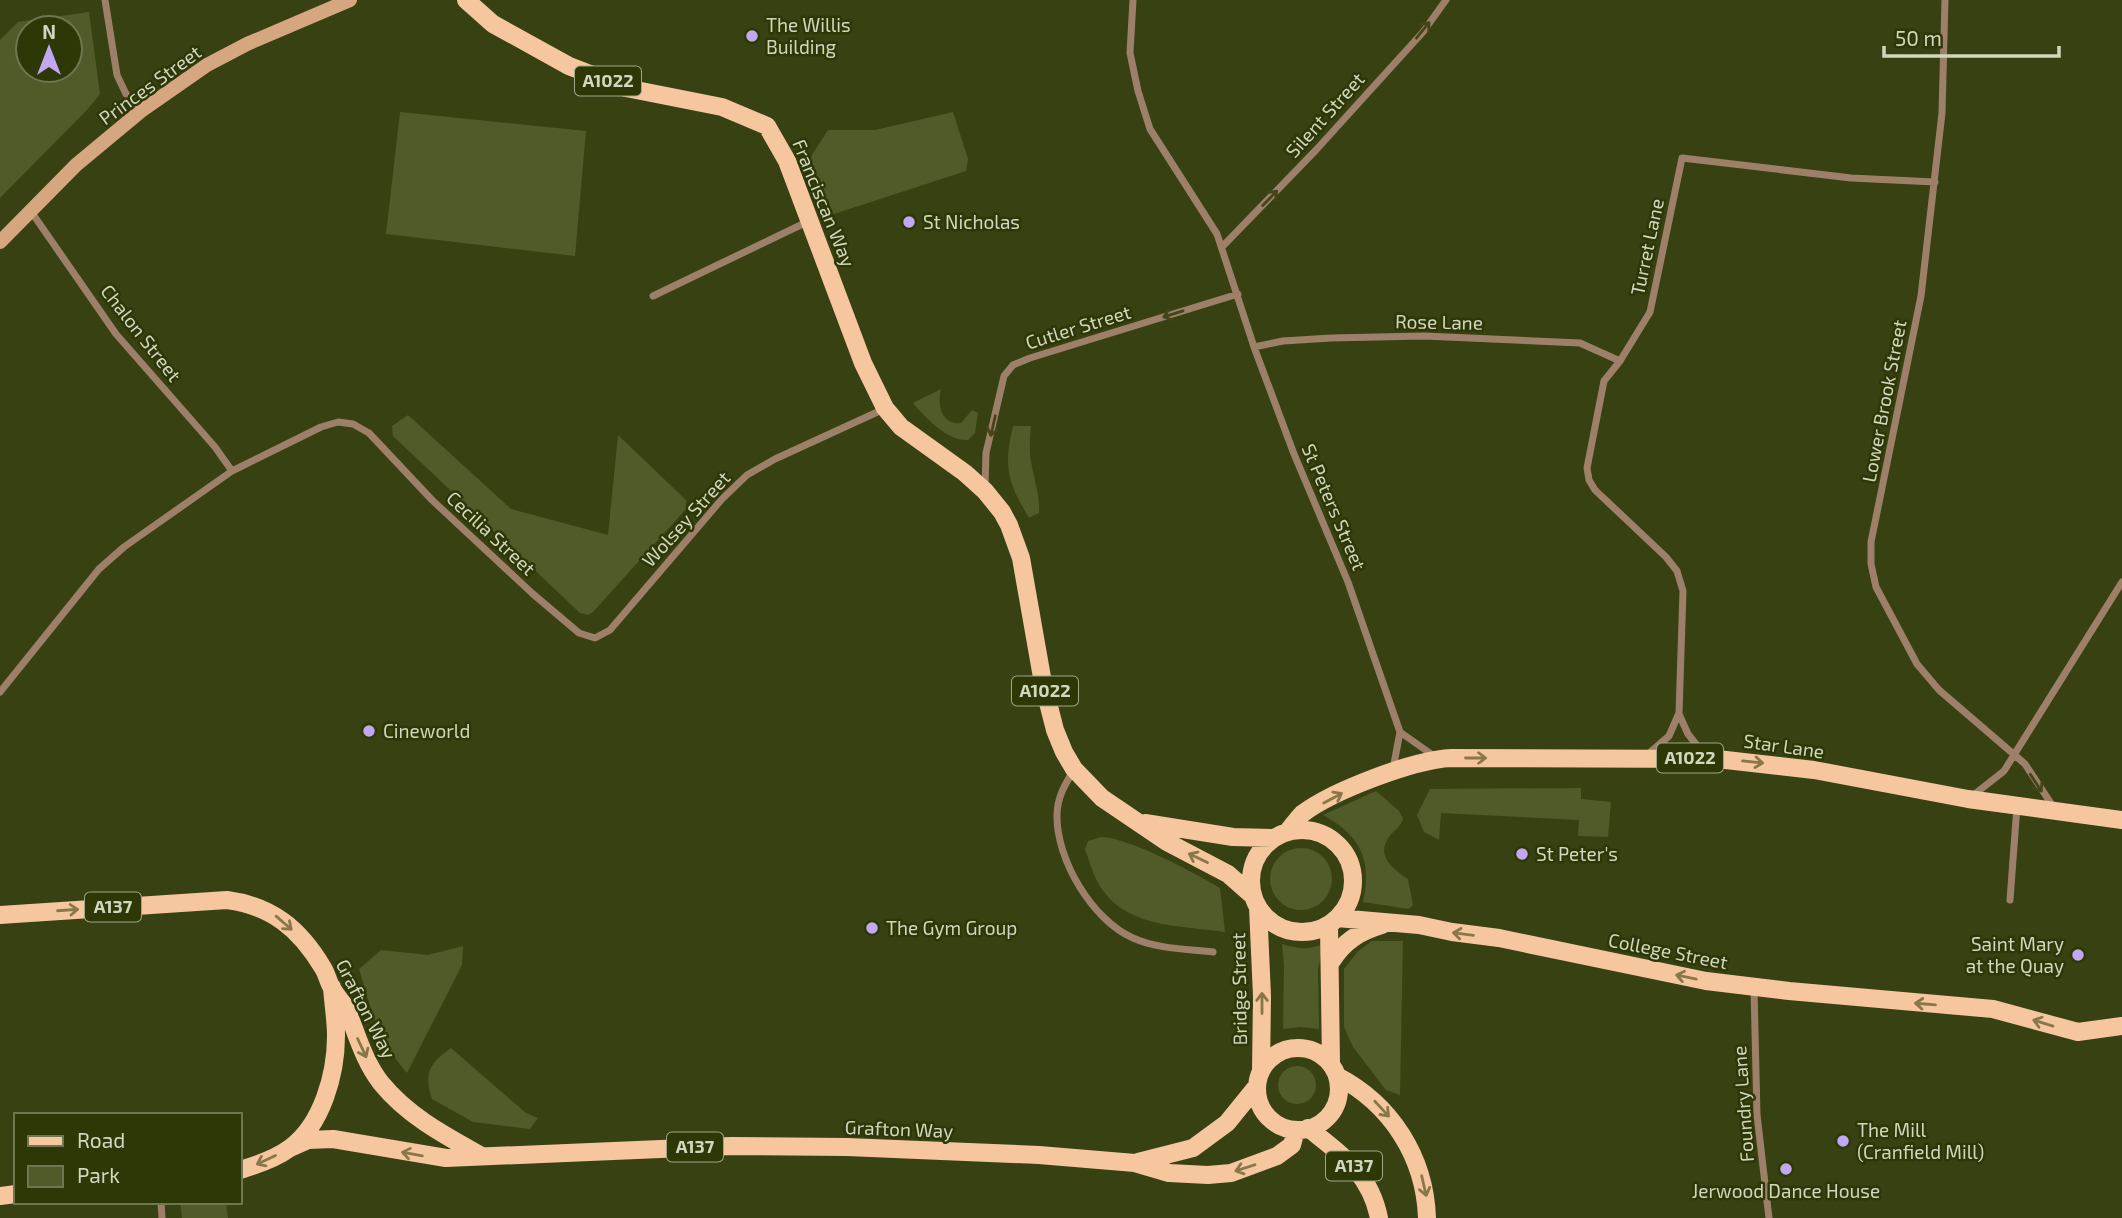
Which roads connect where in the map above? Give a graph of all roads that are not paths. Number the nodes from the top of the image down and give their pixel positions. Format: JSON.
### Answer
{"nodes":[{"id":1,"x":105,"y":0,"type":"edge"},
{"id":2,"x":350,"y":0,"type":"edge"},
{"id":3,"x":466,"y":0,"type":"edge"},
{"id":4,"x":1133,"y":0,"type":"edge"},
{"id":5,"x":1446,"y":0,"type":"edge"},
{"id":6,"x":1945,"y":0,"type":"edge"},
{"id":7,"x":141,"y":111,"type":"junction"},
{"id":8,"x":1935,"y":182,"type":"junction"},
{"id":9,"x":30,"y":210,"type":"junction"},
{"id":10,"x":810,"y":220,"type":"junction"},
{"id":11,"x":0,"y":242,"type":"edge"},
{"id":12,"x":1222,"y":247,"type":"junction"},
{"id":13,"x":1238,"y":294,"type":"junction"},
{"id":14,"x":653,"y":296,"type":"dead end"},
{"id":15,"x":1254,"y":347,"type":"junction"},
{"id":16,"x":1620,"y":361,"type":"junction"},
{"id":17,"x":885,"y":408,"type":"junction"},
{"id":18,"x":232,"y":471,"type":"junction"},
{"id":19,"x":985,"y":491,"type":"junction"},
{"id":20,"x":2122,"y":582,"type":"edge"},
{"id":21,"x":602,"y":636,"type":"joint"},
{"id":22,"x":0,"y":692,"type":"edge"},
{"id":23,"x":1679,"y":713,"type":"junction"},
{"id":24,"x":1400,"y":732,"type":"junction"},
{"id":25,"x":2015,"y":755,"type":"junction"},
{"id":26,"x":1440,"y":758,"type":"junction"},
{"id":27,"x":1643,"y":758,"type":"junction"},
{"id":28,"x":1708,"y":758,"type":"junction"},
{"id":29,"x":1074,"y":769,"type":"junction"},
{"id":30,"x":1393,"y":772,"type":"junction"},
{"id":31,"x":1968,"y":799,"type":"junction"},
{"id":32,"x":2017,"y":806,"type":"junction"},
{"id":33,"x":2056,"y":811,"type":"junction"},
{"id":34,"x":2122,"y":820,"type":"edge"},
{"id":35,"x":1141,"y":823,"type":"junction"},
{"id":36,"x":1281,"y":835,"type":"junction"},
{"id":37,"x":2010,"y":900,"type":"dead end"},
{"id":38,"x":1256,"y":901,"type":"junction"},
{"id":39,"x":0,"y":915,"type":"edge"},
{"id":40,"x":1333,"y":921,"type":"junction"},
{"id":41,"x":1385,"y":923,"type":"junction"},
{"id":42,"x":1213,"y":952,"type":"dead end"},
{"id":43,"x":1331,"y":962,"type":"junction"},
{"id":44,"x":332,"y":987,"type":"junction"},
{"id":45,"x":1754,"y":988,"type":"junction"},
{"id":46,"x":2122,"y":1026,"type":"edge"},
{"id":47,"x":1334,"y":1070,"type":"junction"},
{"id":48,"x":1259,"y":1079,"type":"junction"},
{"id":49,"x":1302,"y":1129,"type":"junction"},
{"id":50,"x":290,"y":1148,"type":"junction"},
{"id":51,"x":480,"y":1155,"type":"junction"},
{"id":52,"x":1135,"y":1163,"type":"junction"},
{"id":53,"x":242,"y":1169,"type":"edge"},
{"id":54,"x":1379,"y":1218,"type":"edge"},
{"id":55,"x":1427,"y":1218,"type":"edge"},
{"id":56,"x":1769,"y":1218,"type":"edge"}],
"edges":[{"from":1,"to":7,"type":"street"},
{"from":2,"to":7,"type":"main road","name":"Princes Street"},
{"from":3,"to":10,"type":"main road","name":"Franciscan Way","number":"A1022"},
{"from":4,"to":12,"type":"street","name":"St Peters Street"},
{"from":12,"to":5,"type":"street","name":"Silent Street","one_way":true},
{"from":6,"to":8,"type":"street","name":"Lower Brook Street"},
{"from":7,"to":9,"type":"main road","name":"Princes Street"},
{"from":8,"to":16,"type":"street","name":"Turret Lane"},
{"from":8,"to":25,"type":"street","name":"Lower Brook Street"},
{"from":9,"to":11,"type":"main road","name":"Princes Street"},
{"from":9,"to":18,"type":"street","name":"Chalon Street"},
{"from":10,"to":14,"type":"street"},
{"from":10,"to":17,"type":"main road","name":"Franciscan Way","number":"A1022"},
{"from":12,"to":13,"type":"street","name":"St Peters Street"},
{"from":13,"to":15,"type":"street","name":"St Peters Street"},
{"from":13,"to":19,"type":"street","name":"Cutler Street","one_way":true},
{"from":15,"to":16,"type":"street","name":"Rose Lane"},
{"from":15,"to":24,"type":"street","name":"St Peters Street"},
{"from":16,"to":23,"type":"street","name":"Turret Lane"},
{"from":17,"to":19,"type":"main road","number":"A1022"},
{"from":17,"to":21,"type":"street","name":"Wolsey Street"},
{"from":18,"to":21,"type":"street","name":"Cecilia Street"},
{"from":18,"to":22,"type":"street"},
{"from":19,"to":29,"type":"main road","number":"A1022"},
{"from":20,"to":25,"type":"street"},
{"from":23,"to":27,"type":"street","name":"Turret Lane"},
{"from":23,"to":28,"type":"street"},
{"from":24,"to":26,"type":"street"},
{"from":24,"to":30,"type":"street","name":"St Peters Street"},
{"from":25,"to":31,"type":"street"},
{"from":25,"to":33,"type":"street","name":"Lower Brook Street","one_way":true},
{"from":26,"to":27,"type":"main road","name":"Star Lane","number":"A1022","one_way":true},
{"from":26,"to":30,"type":"main road","name":"Star Lane","number":"A1022"},
{"from":27,"to":28,"type":"main road","name":"Star Lane","number":"A1022"},
{"from":28,"to":31,"type":"main road","name":"Star Lane","number":"A1022","one_way":true},
{"from":29,"to":35,"type":"main road","number":"A1022"},
{"from":29,"to":42,"type":"street"},
{"from":36,"to":30,"type":"main road","name":"Star Lane","number":"A1022","one_way":true},
{"from":31,"to":32,"type":"main road","name":"Star Lane","number":"A1022"},
{"from":32,"to":33,"type":"main road","name":"Star Lane","number":"A1022"},
{"from":32,"to":37,"type":"street"},
{"from":33,"to":34,"type":"main road","name":"Star Lane","number":"A1022"},
{"from":35,"to":36,"type":"main road","number":"A1022"},
{"from":38,"to":35,"type":"main road","number":"A1022","one_way":true},
{"from":36,"to":38,"type":"main road"},
{"from":36,"to":40,"type":"main road"},
{"from":38,"to":40,"type":"main road"},
{"from":48,"to":38,"type":"main road","name":"Bridge Street","one_way":true},
{"from":39,"to":44,"type":"main road","name":"Grafton Way","number":"A137","one_way":true},
{"from":40,"to":41,"type":"main road","name":"College Street"},
{"from":40,"to":43,"type":"main road"},
{"from":41,"to":43,"type":"main road"},
{"from":45,"to":41,"type":"main road","name":"College Street","one_way":true},
{"from":43,"to":47,"type":"main road"},
{"from":44,"to":50,"type":"main road","number":"A137"},
{"from":44,"to":51,"type":"main road","name":"Grafton Way","number":"A137","one_way":true},
{"from":46,"to":45,"type":"main road","name":"College Street","one_way":true},
{"from":45,"to":56,"type":"street","name":"Foundry Lane"},
{"from":47,"to":48,"type":"main road"},
{"from":47,"to":49,"type":"main road"},
{"from":47,"to":55,"type":"main road","number":"A137","one_way":true},
{"from":48,"to":49,"type":"main road"},
{"from":48,"to":52,"type":"main road","number":"A137"},
{"from":49,"to":52,"type":"main road","name":"Grafton Way","number":"A137","one_way":true},
{"from":49,"to":54,"type":"main road","number":"A137"},
{"from":51,"to":50,"type":"main road","name":"Grafton Way","number":"A137","one_way":true},
{"from":50,"to":53,"type":"main road","number":"A137","one_way":true},
{"from":51,"to":52,"type":"main road","name":"Grafton Way","number":"A137"}]}
